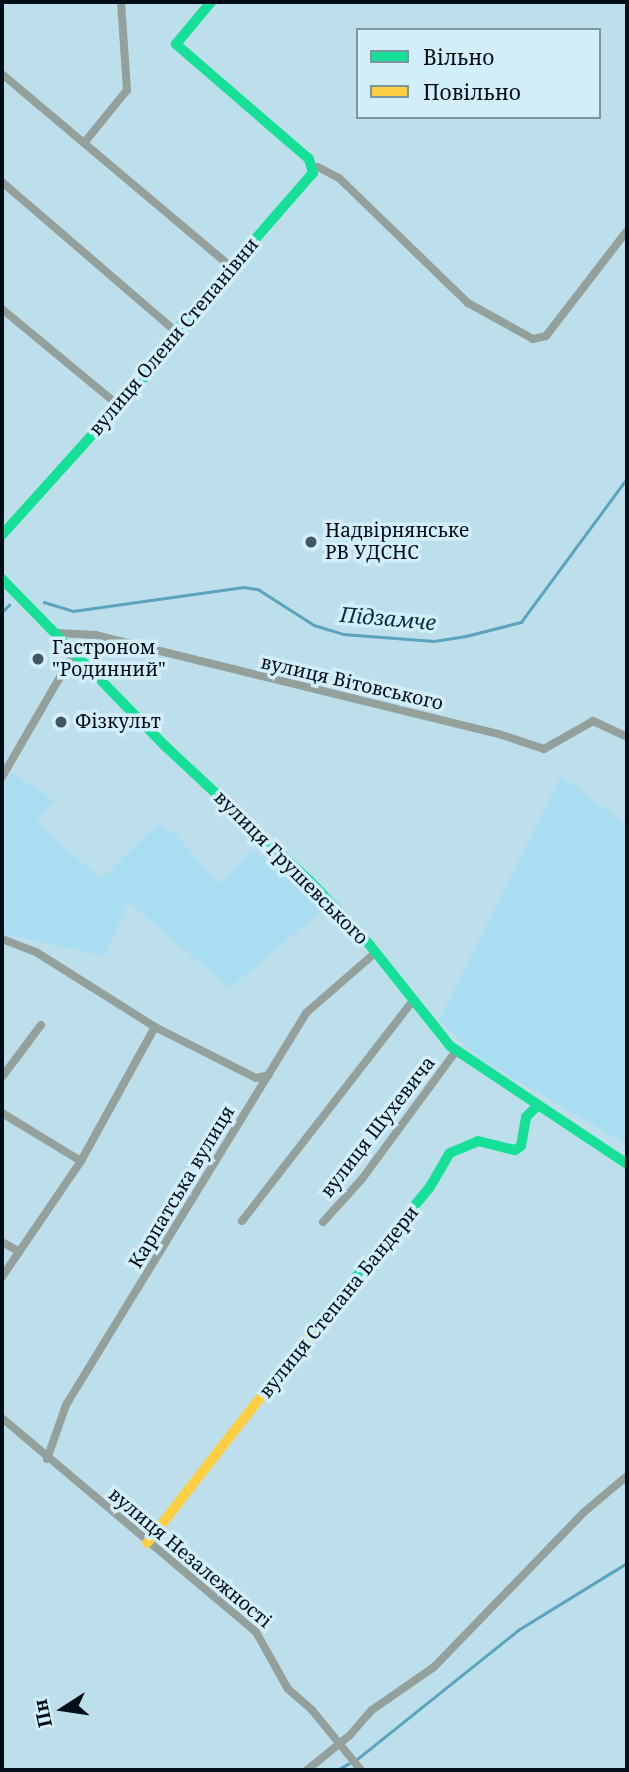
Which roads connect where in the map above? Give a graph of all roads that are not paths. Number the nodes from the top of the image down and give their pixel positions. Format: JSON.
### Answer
{"nodes":[{"id":1,"x":121,"y":2,"type":"edge"},
{"id":2,"x":211,"y":2,"type":"edge"},
{"id":3,"x":2,"y":74,"type":"edge"},
{"id":4,"x":84,"y":143,"type":"junction"},
{"id":5,"x":316,"y":167,"type":"junction"},
{"id":6,"x":2,"y":181,"type":"edge"},
{"id":7,"x":627,"y":231,"type":"edge"},
{"id":8,"x":231,"y":267,"type":"junction"},
{"id":9,"x":2,"y":309,"type":"edge"},
{"id":10,"x":175,"y":331,"type":"junction"},
{"id":11,"x":118,"y":405,"type":"junction"},
{"id":12,"x":2,"y":535,"type":"edge"},
{"id":13,"x":2,"y":579,"type":"edge"},
{"id":14,"x":58,"y":633,"type":"junction"},
{"id":15,"x":75,"y":651,"type":"junction"},
{"id":16,"x":627,"y":737,"type":"edge"},
{"id":17,"x":14,"y":757,"type":"junction"},
{"id":18,"x":2,"y":760,"type":"edge"},
{"id":19,"x":2,"y":777,"type":"edge"},
{"id":20,"x":2,"y":939,"type":"edge"},
{"id":21,"x":376,"y":953,"type":"junction"},
{"id":22,"x":412,"y":1002,"type":"junction"},
{"id":23,"x":41,"y":1025,"type":"dead end"},
{"id":24,"x":155,"y":1027,"type":"junction"},
{"id":25,"x":456,"y":1051,"type":"junction"},
{"id":26,"x":269,"y":1075,"type":"junction"},
{"id":27,"x":2,"y":1077,"type":"edge"},
{"id":28,"x":537,"y":1106,"type":"junction"},
{"id":29,"x":2,"y":1112,"type":"edge"},
{"id":30,"x":80,"y":1161,"type":"junction"},
{"id":31,"x":627,"y":1164,"type":"edge"},
{"id":32,"x":242,"y":1222,"type":"dead end"},
{"id":33,"x":323,"y":1222,"type":"dead end"},
{"id":34,"x":2,"y":1242,"type":"edge"},
{"id":35,"x":18,"y":1251,"type":"junction"},
{"id":36,"x":2,"y":1277,"type":"edge"},
{"id":37,"x":2,"y":1418,"type":"edge"},
{"id":38,"x":47,"y":1460,"type":"junction"},
{"id":39,"x":627,"y":1476,"type":"edge"},
{"id":40,"x":147,"y":1543,"type":"junction"},
{"id":41,"x":340,"y":1743,"type":"junction"},
{"id":42,"x":307,"y":1770,"type":"edge"},
{"id":43,"x":361,"y":1770,"type":"edge"}],
"edges":[{"from":1,"to":4,"type":"street"},
{"from":2,"to":5,"type":"street"},
{"from":3,"to":4,"type":"street"},
{"from":4,"to":8,"type":"street"},
{"from":5,"to":7,"type":"street"},
{"from":5,"to":8,"type":"street","name":"вулиця Олени Степанівни"},
{"from":6,"to":10,"type":"street"},
{"from":8,"to":10,"type":"street","name":"вулиця Олени Степанівни"},
{"from":9,"to":11,"type":"street"},
{"from":10,"to":11,"type":"street","name":"вулиця Олени Степанівни"},
{"from":11,"to":12,"type":"street","name":"вулиця Олени Степанівни"},
{"from":13,"to":14,"type":"street","name":"вулиця Грушевського"},
{"from":14,"to":15,"type":"street","name":"вулиця Грушевського"},
{"from":14,"to":16,"type":"street","name":"вулиця Вітовського"},
{"from":15,"to":17,"type":"street"},
{"from":15,"to":21,"type":"street","name":"вулиця Грушевського"},
{"from":17,"to":18,"type":"street"},
{"from":17,"to":19,"type":"street"},
{"from":20,"to":24,"type":"street"},
{"from":21,"to":22,"type":"street","name":"вулиця Грушевського"},
{"from":21,"to":26,"type":"street","name":"Карпатська вулиця"},
{"from":22,"to":25,"type":"street","name":"вулиця Грушевського"},
{"from":22,"to":32,"type":"street"},
{"from":23,"to":27,"type":"street"},
{"from":24,"to":26,"type":"street"},
{"from":24,"to":30,"type":"street"},
{"from":25,"to":28,"type":"street","name":"вулиця Грушевського"},
{"from":25,"to":33,"type":"street","name":"вулиця Шухевича"},
{"from":26,"to":38,"type":"street","name":"Карпатська вулиця"},
{"from":28,"to":31,"type":"street","name":"вулиця Грушевського"},
{"from":28,"to":40,"type":"street","name":"вулиця Степана Бандери"},
{"from":29,"to":30,"type":"street"},
{"from":30,"to":35,"type":"street"},
{"from":34,"to":35,"type":"street"},
{"from":35,"to":36,"type":"street"},
{"from":37,"to":38,"type":"street","name":"вулиця Незалежності"},
{"from":38,"to":40,"type":"street","name":"вулиця Незалежності"},
{"from":39,"to":41,"type":"street"},
{"from":40,"to":41,"type":"street","name":"вулиця Незалежності"},
{"from":41,"to":42,"type":"street"},
{"from":41,"to":43,"type":"street","name":"вулиця Незалежності"}]}
